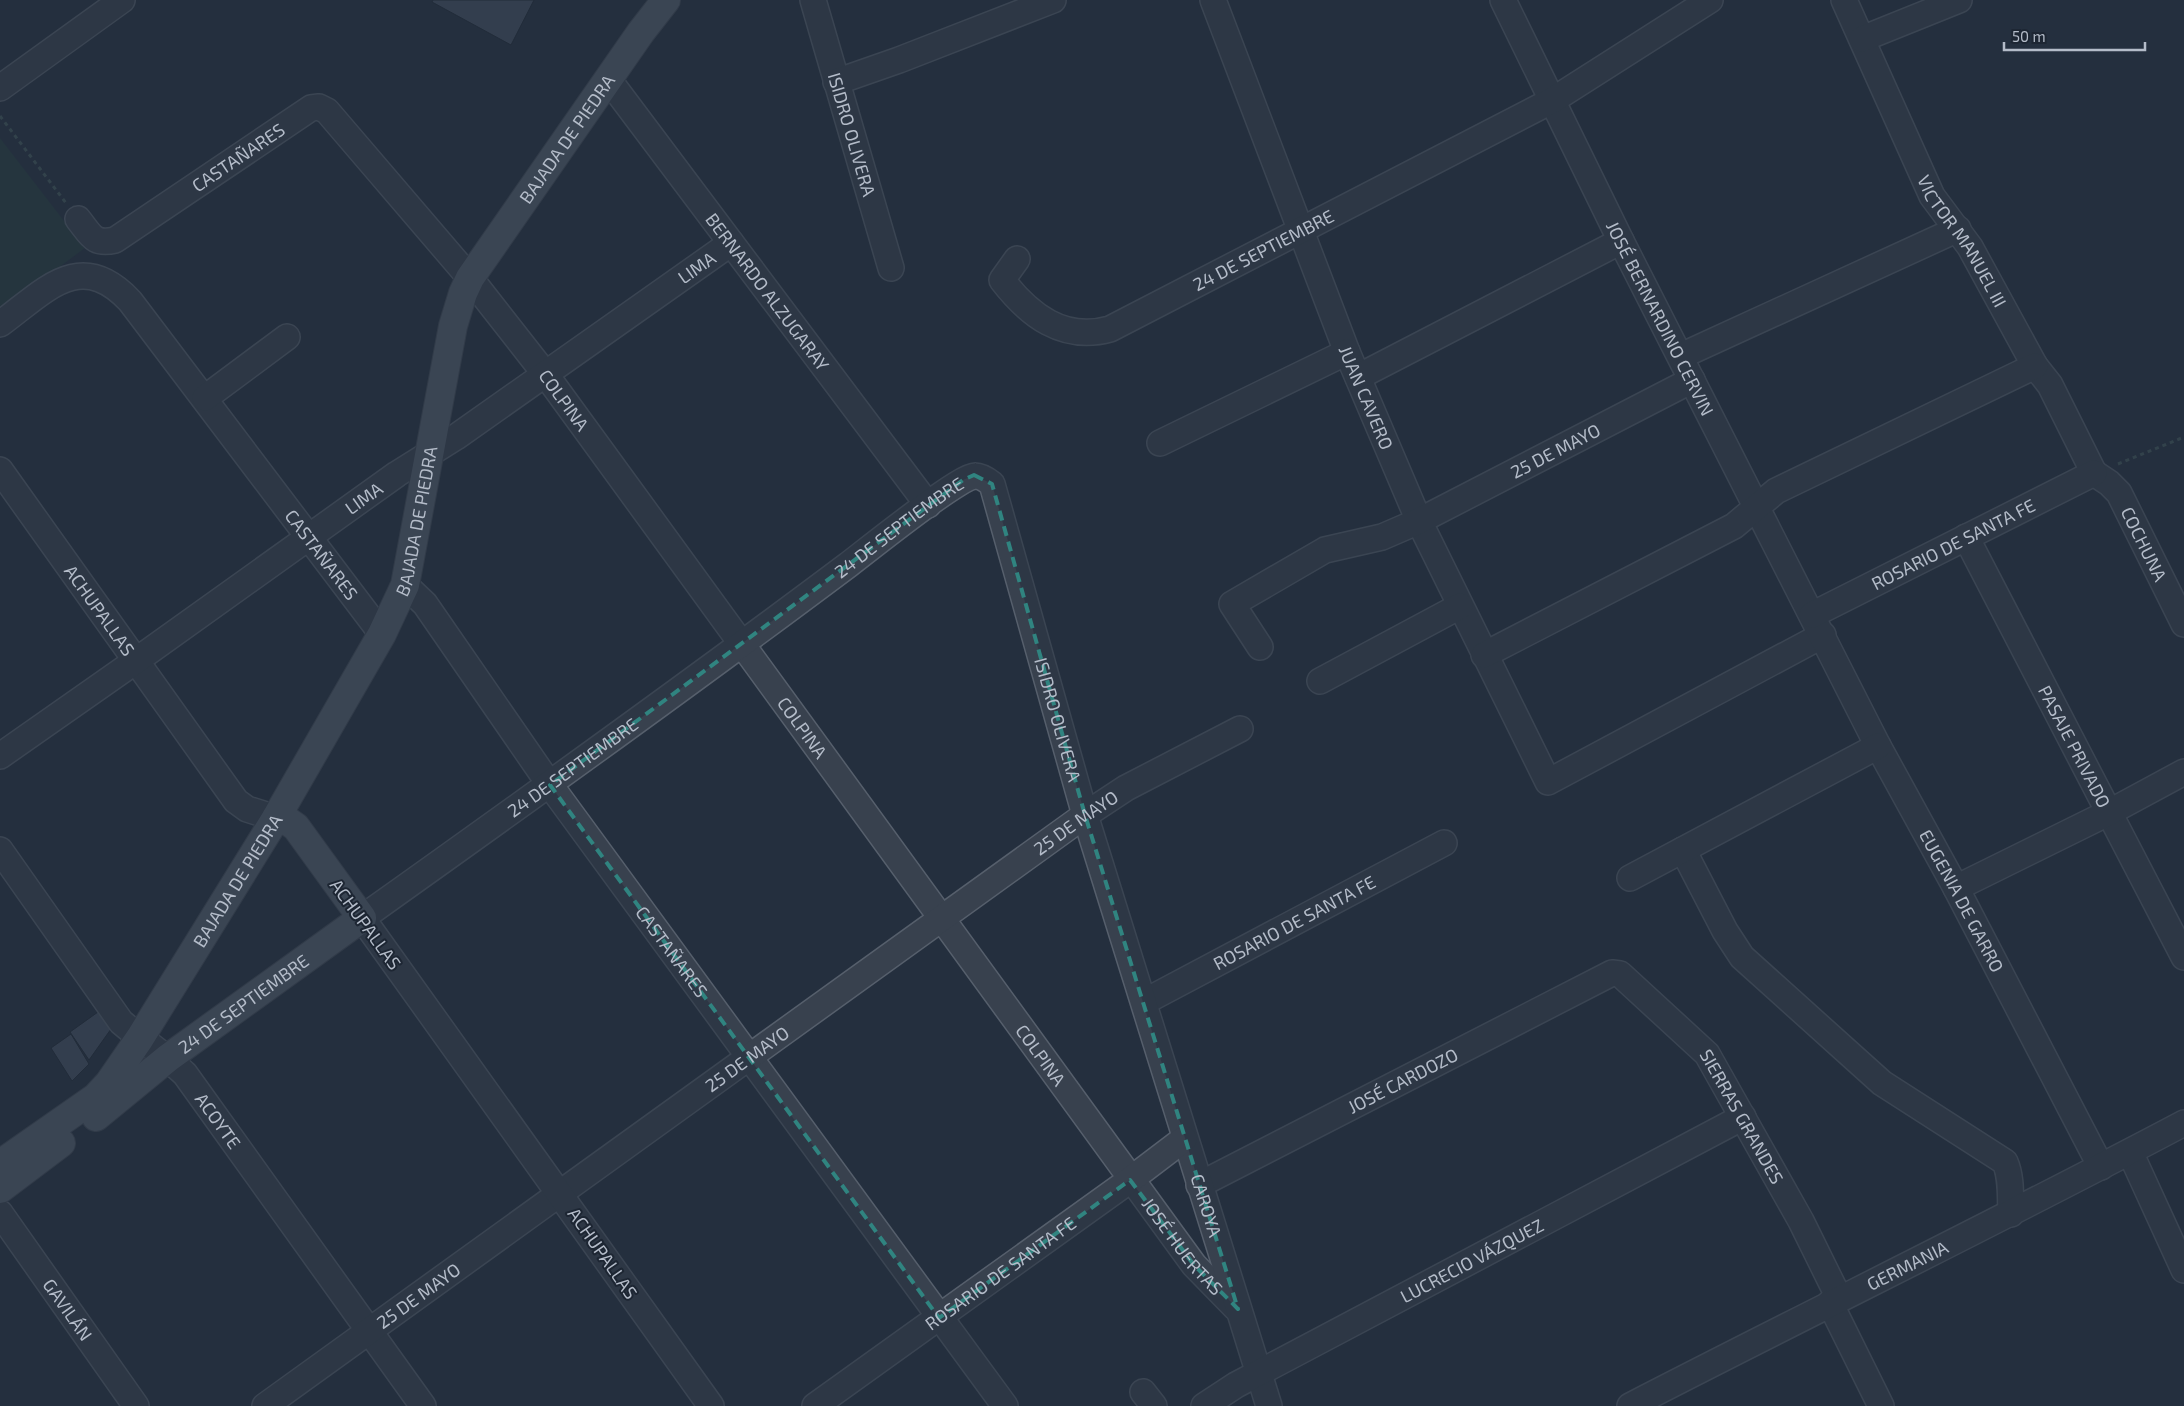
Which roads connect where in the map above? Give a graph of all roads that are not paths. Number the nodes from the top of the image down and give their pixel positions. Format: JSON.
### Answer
{"nodes":[{"id":1,"x":122,"y":0,"type":"edge"},
{"id":2,"x":666,"y":0,"type":"edge"},
{"id":3,"x":813,"y":0,"type":"edge"},
{"id":4,"x":1053,"y":0,"type":"edge"},
{"id":5,"x":1213,"y":0,"type":"edge"},
{"id":6,"x":1503,"y":0,"type":"edge"},
{"id":7,"x":1710,"y":0,"type":"edge"},
{"id":8,"x":1844,"y":0,"type":"edge"},
{"id":9,"x":1959,"y":0,"type":"edge"},
{"id":10,"x":1862,"y":39,"type":"junction"},
{"id":11,"x":608,"y":79,"type":"junction"},
{"id":12,"x":836,"y":82,"type":"junction"},
{"id":13,"x":0,"y":88,"type":"edge"},
{"id":14,"x":1553,"y":100,"type":"junction"},
{"id":15,"x":78,"y":219,"type":"road end"},
{"id":16,"x":1958,"y":229,"type":"junction"},
{"id":17,"x":1300,"y":230,"type":"junction"},
{"id":18,"x":1621,"y":241,"type":"junction"},
{"id":19,"x":731,"y":244,"type":"junction"},
{"id":20,"x":1017,"y":259,"type":"dead end"},
{"id":21,"x":891,"y":268,"type":"dead end"},
{"id":22,"x":470,"y":278,"type":"junction"},
{"id":23,"x":0,"y":324,"type":"edge"},
{"id":24,"x":287,"y":337,"type":"dead end"},
{"id":25,"x":1347,"y":352,"type":"junction"},
{"id":26,"x":1681,"y":356,"type":"junction"},
{"id":27,"x":2034,"y":366,"type":"junction"},
{"id":28,"x":546,"y":375,"type":"junction"},
{"id":29,"x":1358,"y":377,"type":"junction"},
{"id":30,"x":1692,"y":380,"type":"junction"},
{"id":31,"x":205,"y":398,"type":"junction"},
{"id":32,"x":1160,"y":443,"type":"dead end"},
{"id":33,"x":428,"y":455,"type":"junction"},
{"id":34,"x":0,"y":470,"type":"edge"},
{"id":35,"x":2094,"y":473,"type":"junction"},
{"id":36,"x":974,"y":476,"type":"joint"},
{"id":37,"x":928,"y":505,"type":"junction"},
{"id":38,"x":1756,"y":506,"type":"junction"},
{"id":39,"x":1420,"y":521,"type":"junction"},
{"id":40,"x":308,"y":537,"type":"junction"},
{"id":41,"x":1966,"y":537,"type":"junction"},
{"id":42,"x":405,"y":585,"type":"junction"},
{"id":43,"x":1460,"y":606,"type":"junction"},
{"id":44,"x":2184,"y":624,"type":"edge"},
{"id":45,"x":1817,"y":625,"type":"junction"},
{"id":46,"x":382,"y":634,"type":"junction"},
{"id":47,"x":742,"y":644,"type":"junction"},
{"id":48,"x":1260,"y":647,"type":"dead end"},
{"id":49,"x":1484,"y":655,"type":"junction"},
{"id":50,"x":137,"y":660,"type":"junction"},
{"id":51,"x":1320,"y":681,"type":"dead end"},
{"id":52,"x":1240,"y":729,"type":"dead end"},
{"id":53,"x":1878,"y":746,"type":"junction"},
{"id":54,"x":0,"y":756,"type":"edge"},
{"id":55,"x":2184,"y":772,"type":"edge"},
{"id":56,"x":1548,"y":782,"type":"joint"},
{"id":57,"x":550,"y":785,"type":"junction"},
{"id":58,"x":2110,"y":812,"type":"junction"},
{"id":59,"x":1085,"y":815,"type":"junction"},
{"id":60,"x":276,"y":818,"type":"junction"},
{"id":61,"x":1444,"y":844,"type":"dead end"},
{"id":62,"x":0,"y":850,"type":"edge"},
{"id":63,"x":1683,"y":850,"type":"junction"},
{"id":64,"x":1630,"y":878,"type":"dead end"},
{"id":65,"x":1956,"y":888,"type":"junction"},
{"id":66,"x":362,"y":918,"type":"junction"},
{"id":67,"x":943,"y":919,"type":"junction"},
{"id":68,"x":2184,"y":957,"type":"edge"},
{"id":69,"x":1606,"y":974,"type":"joint"},
{"id":70,"x":1144,"y":1002,"type":"junction"},
{"id":71,"x":140,"y":1038,"type":"junction"},
{"id":72,"x":168,"y":1058,"type":"junction"},
{"id":73,"x":749,"y":1058,"type":"junction"},
{"id":74,"x":1743,"y":1117,"type":"junction"},
{"id":75,"x":2184,"y":1123,"type":"edge"},
{"id":76,"x":1184,"y":1139,"type":"junction"},
{"id":77,"x":2130,"y":1152,"type":"junction"},
{"id":78,"x":0,"y":1164,"type":"edge"},
{"id":79,"x":2101,"y":1167,"type":"junction"},
{"id":80,"x":1130,"y":1180,"type":"junction"},
{"id":81,"x":1199,"y":1185,"type":"junction"},
{"id":82,"x":0,"y":1189,"type":"edge"},
{"id":83,"x":560,"y":1193,"type":"junction"},
{"id":84,"x":0,"y":1213,"type":"edge"},
{"id":85,"x":2011,"y":1214,"type":"junction"},
{"id":86,"x":2184,"y":1270,"type":"edge"},
{"id":87,"x":1834,"y":1301,"type":"junction"},
{"id":88,"x":1238,"y":1310,"type":"junction"},
{"id":89,"x":939,"y":1318,"type":"junction"},
{"id":90,"x":369,"y":1331,"type":"junction"},
{"id":91,"x":1258,"y":1373,"type":"junction"},
{"id":92,"x":136,"y":1406,"type":"edge"},
{"id":93,"x":265,"y":1406,"type":"edge"},
{"id":94,"x":423,"y":1406,"type":"edge"},
{"id":95,"x":711,"y":1406,"type":"edge"},
{"id":96,"x":815,"y":1406,"type":"edge"},
{"id":97,"x":1005,"y":1406,"type":"edge"},
{"id":98,"x":1204,"y":1406,"type":"edge"},
{"id":99,"x":1269,"y":1406,"type":"edge"},
{"id":100,"x":1630,"y":1406,"type":"edge"},
{"id":101,"x":1881,"y":1406,"type":"edge"}],
"edges":[{"from":1,"to":13,"type":"street"},
{"from":2,"to":11,"type":"main road","name":"BAJADA DE PIEDRA"},
{"from":3,"to":12,"type":"street","name":"ISIDRO OLIVERA"},
{"from":4,"to":12,"type":"street"},
{"from":5,"to":17,"type":"street","name":"JUAN CAVERO"},
{"from":6,"to":14,"type":"street","name":"JOSÉ BERNARDINO CERVIN"},
{"from":7,"to":14,"type":"street","name":"24 DE SEPTIEMBRE"},
{"from":8,"to":10,"type":"street","name":"VICTOR MANUEL III"},
{"from":9,"to":10,"type":"street"},
{"from":10,"to":16,"type":"street","name":"VICTOR MANUEL III"},
{"from":11,"to":19,"type":"street","name":"BERNARDO ALZUGARAY"},
{"from":11,"to":22,"type":"main road","name":"BAJADA DE PIEDRA"},
{"from":12,"to":21,"type":"street","name":"ISIDRO OLIVERA"},
{"from":14,"to":17,"type":"street","name":"24 DE SEPTIEMBRE"},
{"from":14,"to":18,"type":"street","name":"JOSÉ BERNARDINO CERVIN"},
{"from":15,"to":22,"type":"street","name":"CASTAÑARES"},
{"from":16,"to":26,"type":"street"},
{"from":16,"to":27,"type":"street","name":"VICTOR MANUEL III"},
{"from":17,"to":20,"type":"street","name":"24 DE SEPTIEMBRE"},
{"from":17,"to":25,"type":"street","name":"JUAN CAVERO"},
{"from":18,"to":26,"type":"street","name":"JOSÉ BERNARDINO CERVIN"},
{"from":18,"to":29,"type":"street"},
{"from":19,"to":28,"type":"street","name":"LIMA"},
{"from":19,"to":37,"type":"street","name":"BERNARDO ALZUGARAY"},
{"from":22,"to":28,"type":"street","name":"COLPINA"},
{"from":22,"to":33,"type":"main road","name":"BAJADA DE PIEDRA"},
{"from":23,"to":31,"type":"street","name":"CASTAÑARES"},
{"from":24,"to":31,"type":"street"},
{"from":25,"to":29,"type":"street","name":"JUAN CAVERO"},
{"from":25,"to":32,"type":"street"},
{"from":26,"to":30,"type":"street","name":"JOSÉ BERNARDINO CERVIN"},
{"from":27,"to":35,"type":"street","name":"VICTOR MANUEL III"},
{"from":27,"to":38,"type":"street"},
{"from":28,"to":33,"type":"street","name":"LIMA"},
{"from":28,"to":47,"type":"street","name":"COLPINA"},
{"from":29,"to":39,"type":"street","name":"JUAN CAVERO"},
{"from":30,"to":38,"type":"street","name":"JOSÉ BERNARDINO CERVIN"},
{"from":30,"to":39,"type":"street","name":"25 DE MAYO"},
{"from":31,"to":40,"type":"street","name":"CASTAÑARES"},
{"from":33,"to":40,"type":"street","name":"LIMA"},
{"from":33,"to":42,"type":"main road","name":"BAJADA DE PIEDRA"},
{"from":34,"to":50,"type":"street","name":"ACHUPALLAS"},
{"from":35,"to":41,"type":"street","name":"ROSARIO DE SANTA FE"},
{"from":35,"to":44,"type":"street","name":"COCHUNA"},
{"from":36,"to":37,"type":"street","name":"24 DE SEPTIEMBRE"},
{"from":36,"to":59,"type":"street","name":"ISIDRO OLIVERA"},
{"from":37,"to":47,"type":"street","name":"24 DE SEPTIEMBRE"},
{"from":38,"to":45,"type":"street","name":"JOSÉ BERNARDINO CERVIN"},
{"from":38,"to":49,"type":"street"},
{"from":39,"to":43,"type":"street","name":"JUAN CAVERO"},
{"from":39,"to":48,"type":"street","name":"25 DE MAYO"},
{"from":40,"to":46,"type":"street","name":"CASTAÑARES"},
{"from":40,"to":50,"type":"street","name":"LIMA"},
{"from":41,"to":45,"type":"street","name":"ROSARIO DE SANTA FE"},
{"from":41,"to":58,"type":"street","name":"PASAJE PRIVADO"},
{"from":42,"to":46,"type":"main road","name":"BAJADA DE PIEDRA"},
{"from":42,"to":57,"type":"street","name":"CASTAÑARES"},
{"from":43,"to":49,"type":"street","name":"JUAN CAVERO"},
{"from":43,"to":51,"type":"street"},
{"from":45,"to":53,"type":"street","name":"EUGENIA DE GARRO"},
{"from":45,"to":56,"type":"street","name":"ROSARIO DE SANTA FE"},
{"from":46,"to":60,"type":"main road","name":"BAJADA DE PIEDRA"},
{"from":47,"to":57,"type":"street","name":"24 DE SEPTIEMBRE"},
{"from":47,"to":67,"type":"street","name":"COLPINA"},
{"from":49,"to":56,"type":"street","name":"JUAN CAVERO"},
{"from":50,"to":54,"type":"street","name":"LIMA"},
{"from":50,"to":60,"type":"street","name":"ACHUPALLAS"},
{"from":52,"to":59,"type":"street","name":"25 DE MAYO"},
{"from":53,"to":63,"type":"street"},
{"from":53,"to":65,"type":"street","name":"EUGENIA DE GARRO"},
{"from":55,"to":58,"type":"street"},
{"from":57,"to":66,"type":"street","name":"24 DE SEPTIEMBRE"},
{"from":57,"to":73,"type":"street","name":"CASTAÑARES"},
{"from":58,"to":65,"type":"street"},
{"from":58,"to":68,"type":"street","name":"PASAJE PRIVADO"},
{"from":59,"to":67,"type":"street","name":"25 DE MAYO"},
{"from":59,"to":70,"type":"street","name":"ISIDRO OLIVERA"},
{"from":60,"to":66,"type":"main road","name":"ACHUPALLAS"},
{"from":60,"to":71,"type":"main road","name":"BAJADA DE PIEDRA"},
{"from":61,"to":70,"type":"street","name":"ROSARIO DE SANTA FE"},
{"from":62,"to":71,"type":"street","name":"ACOYTE"},
{"from":63,"to":64,"type":"street"},
{"from":63,"to":85,"type":"street"},
{"from":65,"to":79,"type":"street","name":"EUGENIA DE GARRO"},
{"from":66,"to":72,"type":"main road","name":"24 DE SEPTIEMBRE"},
{"from":66,"to":83,"type":"street","name":"ACHUPALLAS"},
{"from":67,"to":73,"type":"street","name":"25 DE MAYO"},
{"from":67,"to":80,"type":"street","name":"COLPINA"},
{"from":69,"to":74,"type":"street","name":"SIERRAS GRANDES"},
{"from":69,"to":81,"type":"street","name":"JOSÉ CARDOZO"},
{"from":70,"to":76,"type":"street","name":"CAROYA"},
{"from":71,"to":72,"type":"street","name":"ACOYTE"},
{"from":71,"to":78,"type":"main road","name":"BAJADA DE PIEDRA"},
{"from":72,"to":82,"type":"main road","name":"24 DE SEPTIEMBRE"},
{"from":72,"to":90,"type":"street","name":"ACOYTE"},
{"from":73,"to":83,"type":"street","name":"25 DE MAYO"},
{"from":73,"to":89,"type":"street","name":"CASTAÑARES"},
{"from":74,"to":87,"type":"street","name":"SIERRAS GRANDES"},
{"from":74,"to":91,"type":"street","name":"LUCRECIO VÁZQUEZ"},
{"from":75,"to":77,"type":"street","name":"GERMANIA"},
{"from":76,"to":80,"type":"street","name":"ROSARIO DE SANTA FE"},
{"from":76,"to":81,"type":"street","name":"CAROYA"},
{"from":77,"to":79,"type":"street","name":"GERMANIA"},
{"from":77,"to":86,"type":"street"},
{"from":79,"to":85,"type":"street","name":"GERMANIA"},
{"from":80,"to":88,"type":"street","name":"JOSÉ HUERTAS"},
{"from":80,"to":89,"type":"street","name":"ROSARIO DE SANTA FE"},
{"from":81,"to":88,"type":"street","name":"CAROYA"},
{"from":83,"to":90,"type":"street","name":"25 DE MAYO"},
{"from":83,"to":95,"type":"street","name":"ACHUPALLAS"},
{"from":84,"to":92,"type":"street","name":"GAVILÁN"},
{"from":85,"to":87,"type":"street","name":"GERMANIA"},
{"from":87,"to":100,"type":"street","name":"GERMANIA"},
{"from":87,"to":101,"type":"street","name":"SIERRAS GRANDES"},
{"from":88,"to":91,"type":"street","name":"CAROYA"},
{"from":89,"to":96,"type":"street","name":"ROSARIO DE SANTA FE"},
{"from":89,"to":97,"type":"street","name":"CASTAÑARES"},
{"from":90,"to":93,"type":"street","name":"25 DE MAYO"},
{"from":90,"to":94,"type":"street","name":"ACOYTE"},
{"from":91,"to":98,"type":"street","name":"LUCRECIO VÁZQUEZ"},
{"from":91,"to":99,"type":"street","name":"CAROYA"}]}
